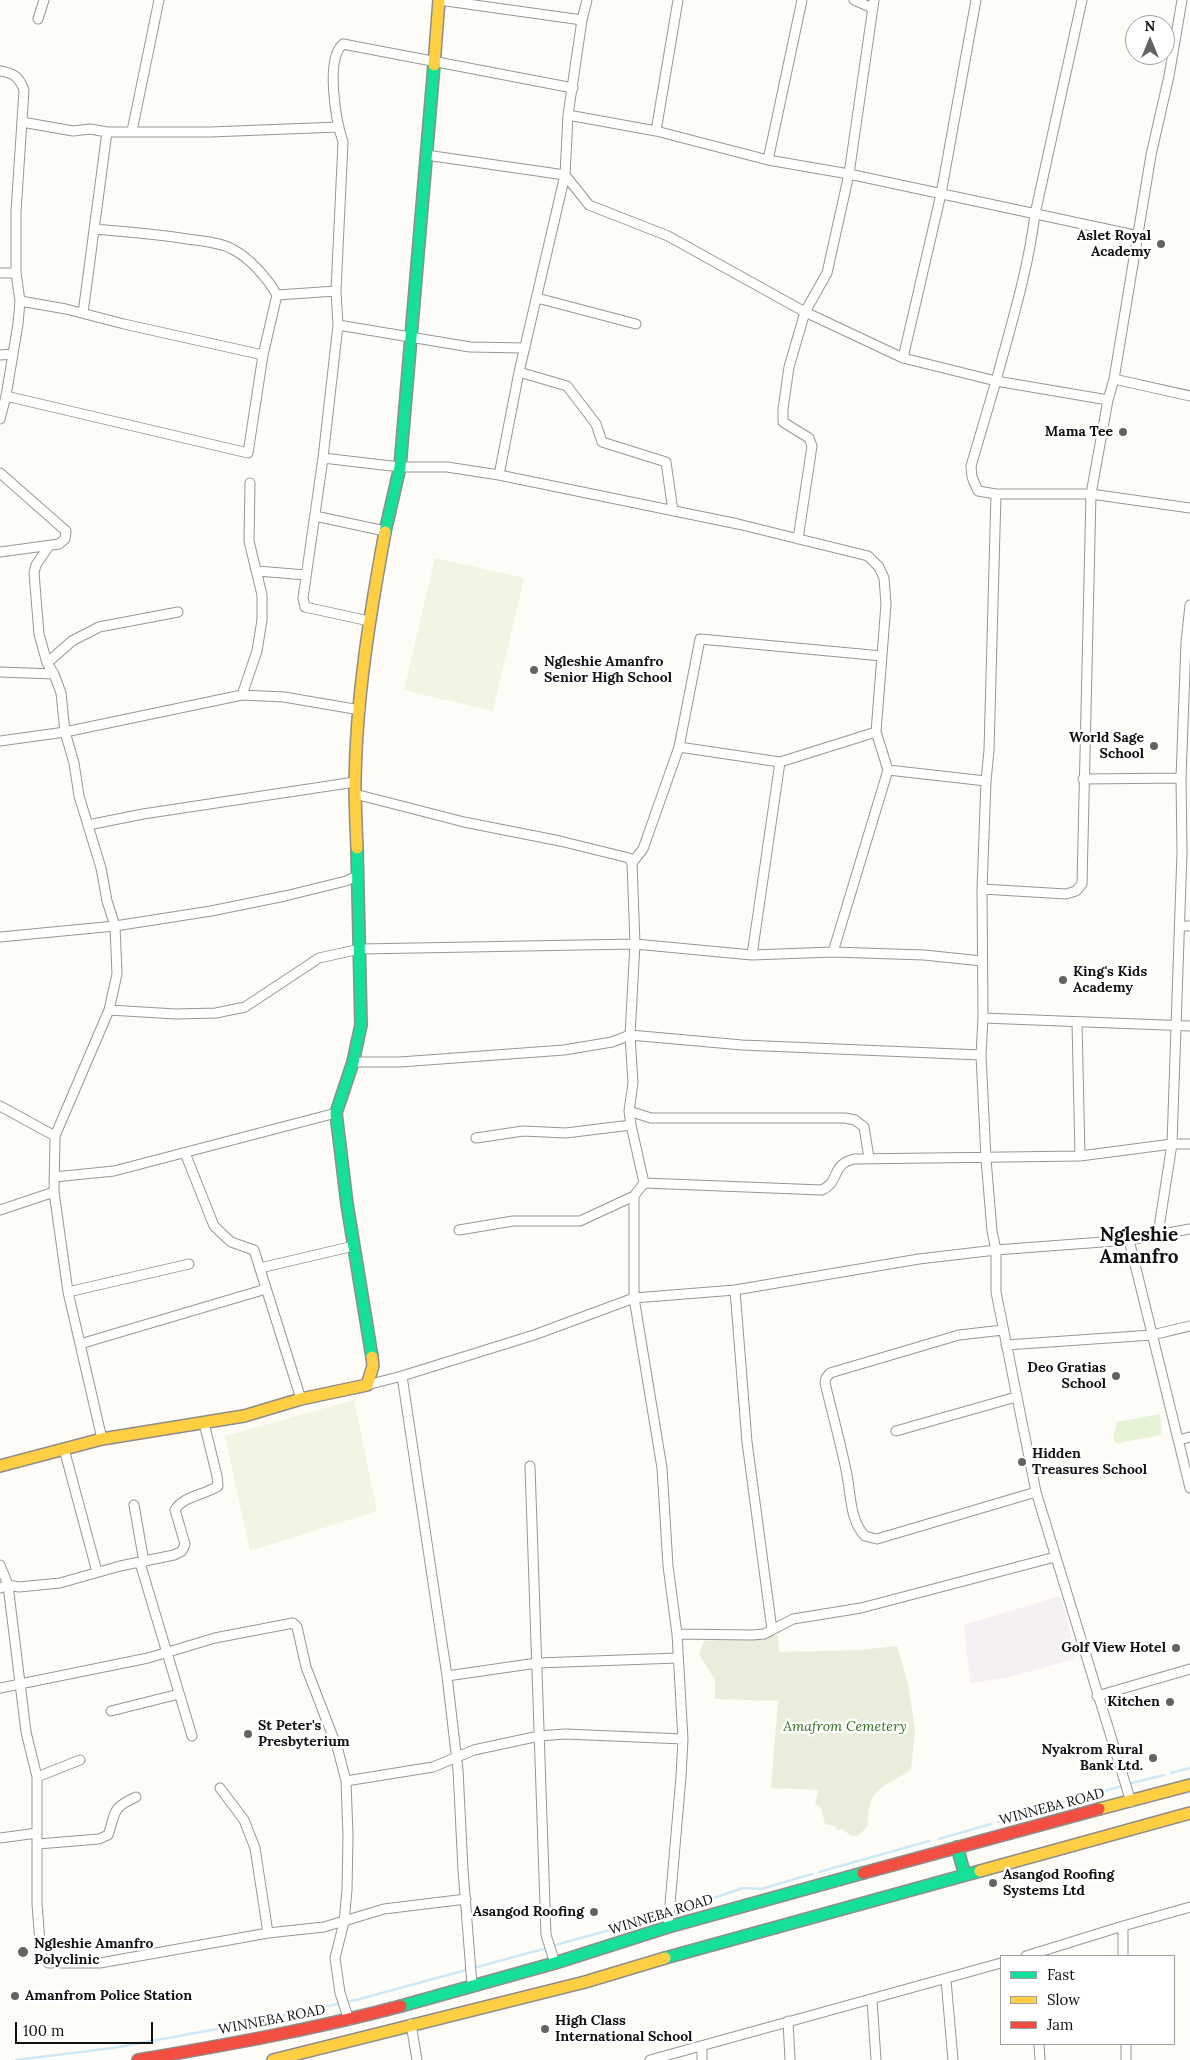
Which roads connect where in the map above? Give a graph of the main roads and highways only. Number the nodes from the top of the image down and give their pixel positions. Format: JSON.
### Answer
{"nodes":[{"id":1,"x":439,"y":0,"type":"edge"},
{"id":2,"x":0,"y":1466,"type":"edge"},
{"id":3,"x":1190,"y":1785,"type":"edge"},
{"id":4,"x":1189,"y":1816,"type":"edge"},
{"id":5,"x":956,"y":1847,"type":"junction"},
{"id":6,"x":965,"y":1876,"type":"junction"},
{"id":7,"x":467,"y":1986,"type":"junction"},
{"id":8,"x":467,"y":2012,"type":"junction"},
{"id":9,"x":138,"y":2060,"type":"edge"},
{"id":10,"x":273,"y":2060,"type":"edge"}],
"edges":[{"from":1,"to":2,"type":"main road"},
{"from":3,"to":5,"type":"main road","name":"WINNEBA ROAD"},
{"from":4,"to":6,"type":"main road"},
{"from":5,"to":6,"type":"main road"},
{"from":5,"to":7,"type":"main road","name":"WINNEBA ROAD"},
{"from":6,"to":8,"type":"main road"},
{"from":7,"to":8,"type":"main road"},
{"from":7,"to":9,"type":"main road","name":"WINNEBA ROAD"},
{"from":8,"to":10,"type":"main road"}]}
